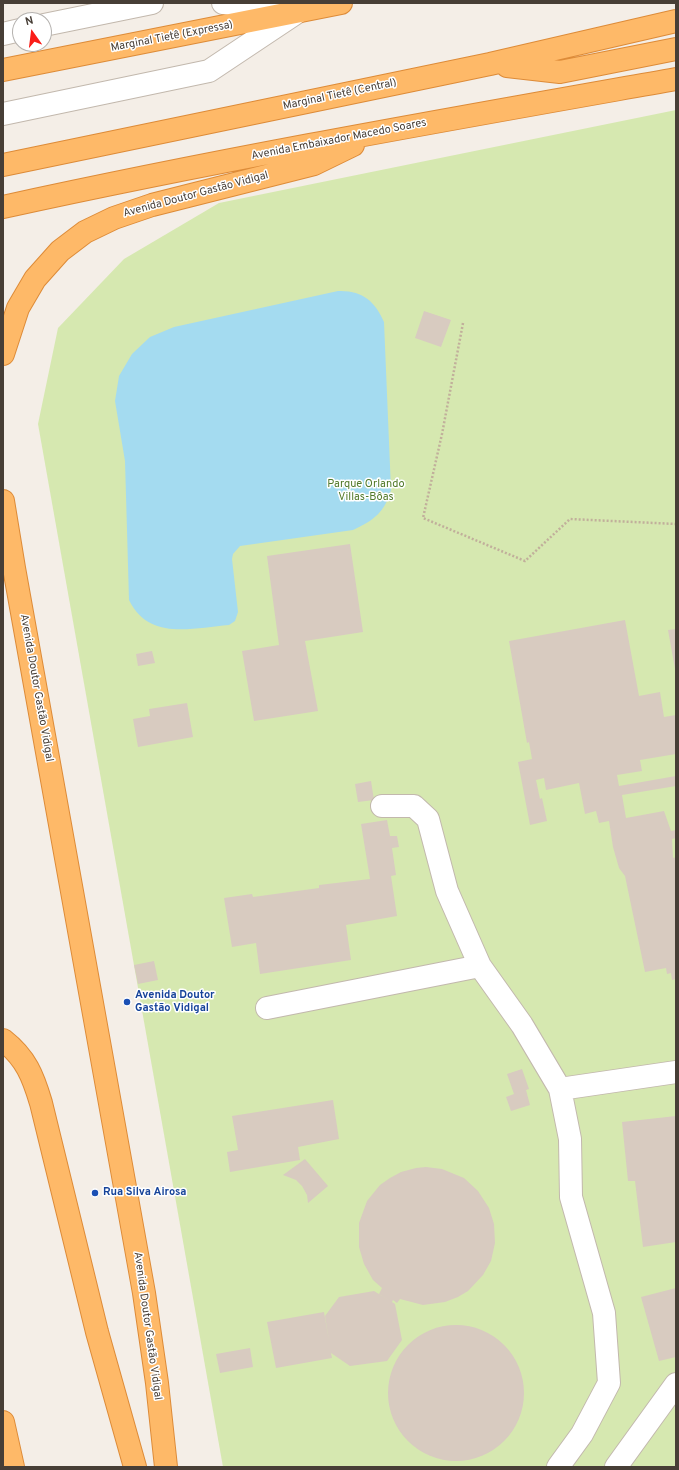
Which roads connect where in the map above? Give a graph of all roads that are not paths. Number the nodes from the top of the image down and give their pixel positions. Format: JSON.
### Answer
{"nodes":[{"id":1,"x":152,"y":3,"type":"edge"},
{"id":2,"x":223,"y":3,"type":"edge"},
{"id":3,"x":341,"y":3,"type":"edge"},
{"id":4,"x":299,"y":12,"type":"junction"},
{"id":5,"x":676,"y":21,"type":"edge"},
{"id":6,"x":52,"y":23,"type":"edge"},
{"id":7,"x":676,"y":49,"type":"edge"},
{"id":8,"x":490,"y":64,"type":"junction"},
{"id":9,"x":3,"y":70,"type":"edge"},
{"id":10,"x":676,"y":79,"type":"edge"},
{"id":11,"x":3,"y":114,"type":"edge"},
{"id":12,"x":380,"y":132,"type":"junction"},
{"id":13,"x":3,"y":165,"type":"edge"},
{"id":14,"x":3,"y":207,"type":"edge"},
{"id":15,"x":3,"y":354,"type":"edge"},
{"id":16,"x":3,"y":501,"type":"edge"},
{"id":17,"x":382,"y":806,"type":"dead end"},
{"id":18,"x":480,"y":966,"type":"junction"},
{"id":19,"x":267,"y":1008,"type":"dead end"},
{"id":20,"x":3,"y":1040,"type":"edge"},
{"id":21,"x":676,"y":1072,"type":"edge"},
{"id":22,"x":560,"y":1088,"type":"junction"},
{"id":23,"x":676,"y":1384,"type":"edge"},
{"id":24,"x":3,"y":1422,"type":"edge"},
{"id":25,"x":13,"y":1467,"type":"edge"},
{"id":26,"x":135,"y":1467,"type":"edge"},
{"id":27,"x":166,"y":1467,"type":"edge"},
{"id":28,"x":558,"y":1467,"type":"edge"},
{"id":29,"x":616,"y":1467,"type":"edge"}],
"edges":[{"from":1,"to":6,"type":"lane"},
{"from":2,"to":4,"type":"lane"},
{"from":3,"to":4,"type":"highway","name":"Marginal Tietê (Expressa)"},
{"from":4,"to":9,"type":"highway","name":"Marginal Tietê (Expressa)"},
{"from":4,"to":11,"type":"lane"},
{"from":5,"to":8,"type":"highway","name":"Marginal Tietê (Central)"},
{"from":7,"to":8,"type":"highway"},
{"from":8,"to":13,"type":"highway","name":"Marginal Tietê (Central)"},
{"from":10,"to":12,"type":"highway","name":"Avenida Embaixador Macedo Soares"},
{"from":12,"to":14,"type":"highway","name":"Avenida Embaixador Macedo Soares"},
{"from":12,"to":15,"type":"highway","name":"Avenida Doutor Gastão Vidigal"},
{"from":16,"to":27,"type":"highway","name":"Avenida Doutor Gastão Vidigal"},
{"from":17,"to":18,"type":"lane"},
{"from":18,"to":19,"type":"lane"},
{"from":18,"to":22,"type":"lane"},
{"from":20,"to":26,"type":"highway"},
{"from":21,"to":22,"type":"lane"},
{"from":22,"to":28,"type":"lane"},
{"from":23,"to":29,"type":"lane"},
{"from":24,"to":25,"type":"highway"}]}
